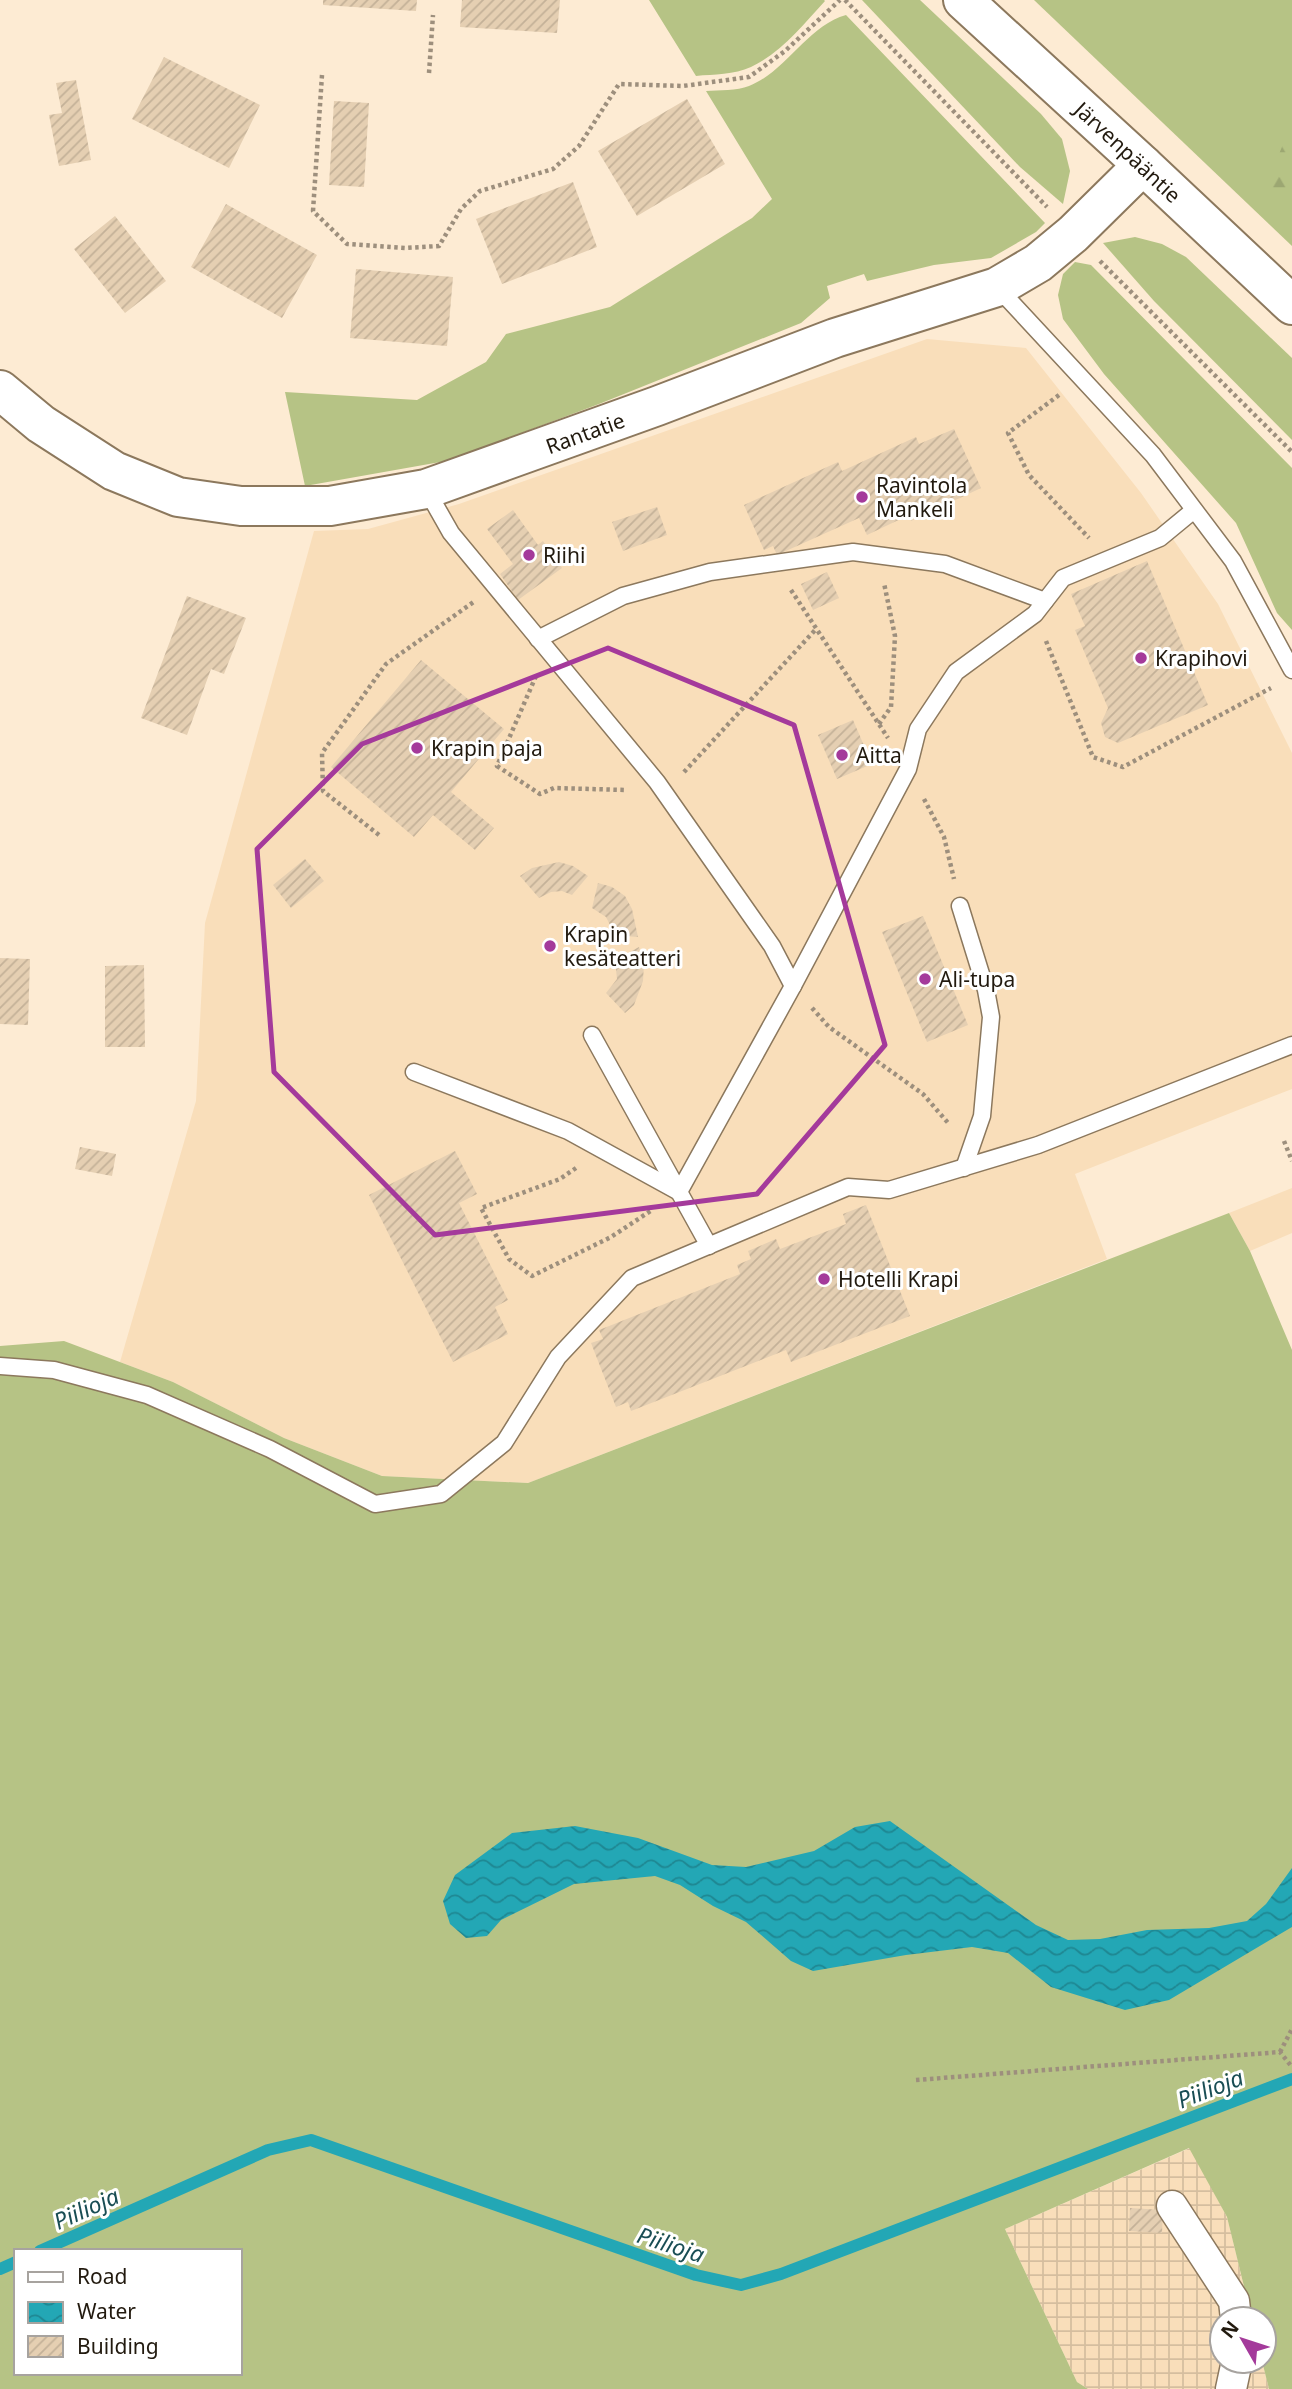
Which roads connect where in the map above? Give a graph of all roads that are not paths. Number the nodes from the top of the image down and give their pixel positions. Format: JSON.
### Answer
{"nodes":[{"id":1,"x":963,"y":0,"type":"edge"},
{"id":2,"x":1143,"y":165,"type":"junction"},
{"id":3,"x":997,"y":287,"type":"junction"},
{"id":4,"x":1292,"y":305,"type":"edge"},
{"id":5,"x":0,"y":390,"type":"edge"},
{"id":6,"x":426,"y":489,"type":"junction"},
{"id":7,"x":1194,"y":510,"type":"junction"},
{"id":8,"x":1045,"y":601,"type":"junction"},
{"id":9,"x":543,"y":644,"type":"junction"},
{"id":10,"x":1292,"y":670,"type":"edge"},
{"id":11,"x":960,"y":906,"type":"road end"},
{"id":12,"x":793,"y":986,"type":"junction"},
{"id":13,"x":592,"y":1035,"type":"dead end"},
{"id":14,"x":1292,"y":1045,"type":"edge"},
{"id":15,"x":414,"y":1072,"type":"dead end"},
{"id":16,"x":964,"y":1168,"type":"junction"},
{"id":17,"x":679,"y":1192,"type":"junction"},
{"id":18,"x":709,"y":1246,"type":"junction"},
{"id":19,"x":0,"y":1366,"type":"edge"},
{"id":20,"x":1172,"y":2206,"type":"dead end"},
{"id":21,"x":1234,"y":2305,"type":"edge"}],
"edges":[{"from":1,"to":2,"type":"street","name":"Järvenpääntie"},
{"from":2,"to":3,"type":"street","name":"Rantatie"},
{"from":2,"to":4,"type":"street","name":"Järvenpääntie"},
{"from":3,"to":6,"type":"street","name":"Rantatie"},
{"from":3,"to":7,"type":"lane"},
{"from":5,"to":6,"type":"street","name":"Rantatie"},
{"from":6,"to":9,"type":"lane"},
{"from":7,"to":8,"type":"lane"},
{"from":7,"to":10,"type":"lane"},
{"from":8,"to":9,"type":"lane"},
{"from":8,"to":12,"type":"lane"},
{"from":9,"to":12,"type":"lane"},
{"from":11,"to":16,"type":"lane"},
{"from":12,"to":17,"type":"lane"},
{"from":13,"to":17,"type":"lane"},
{"from":14,"to":16,"type":"lane"},
{"from":15,"to":17,"type":"lane"},
{"from":16,"to":18,"type":"lane"},
{"from":17,"to":18,"type":"lane"},
{"from":18,"to":19,"type":"lane"},
{"from":20,"to":21,"type":"street"}]}
